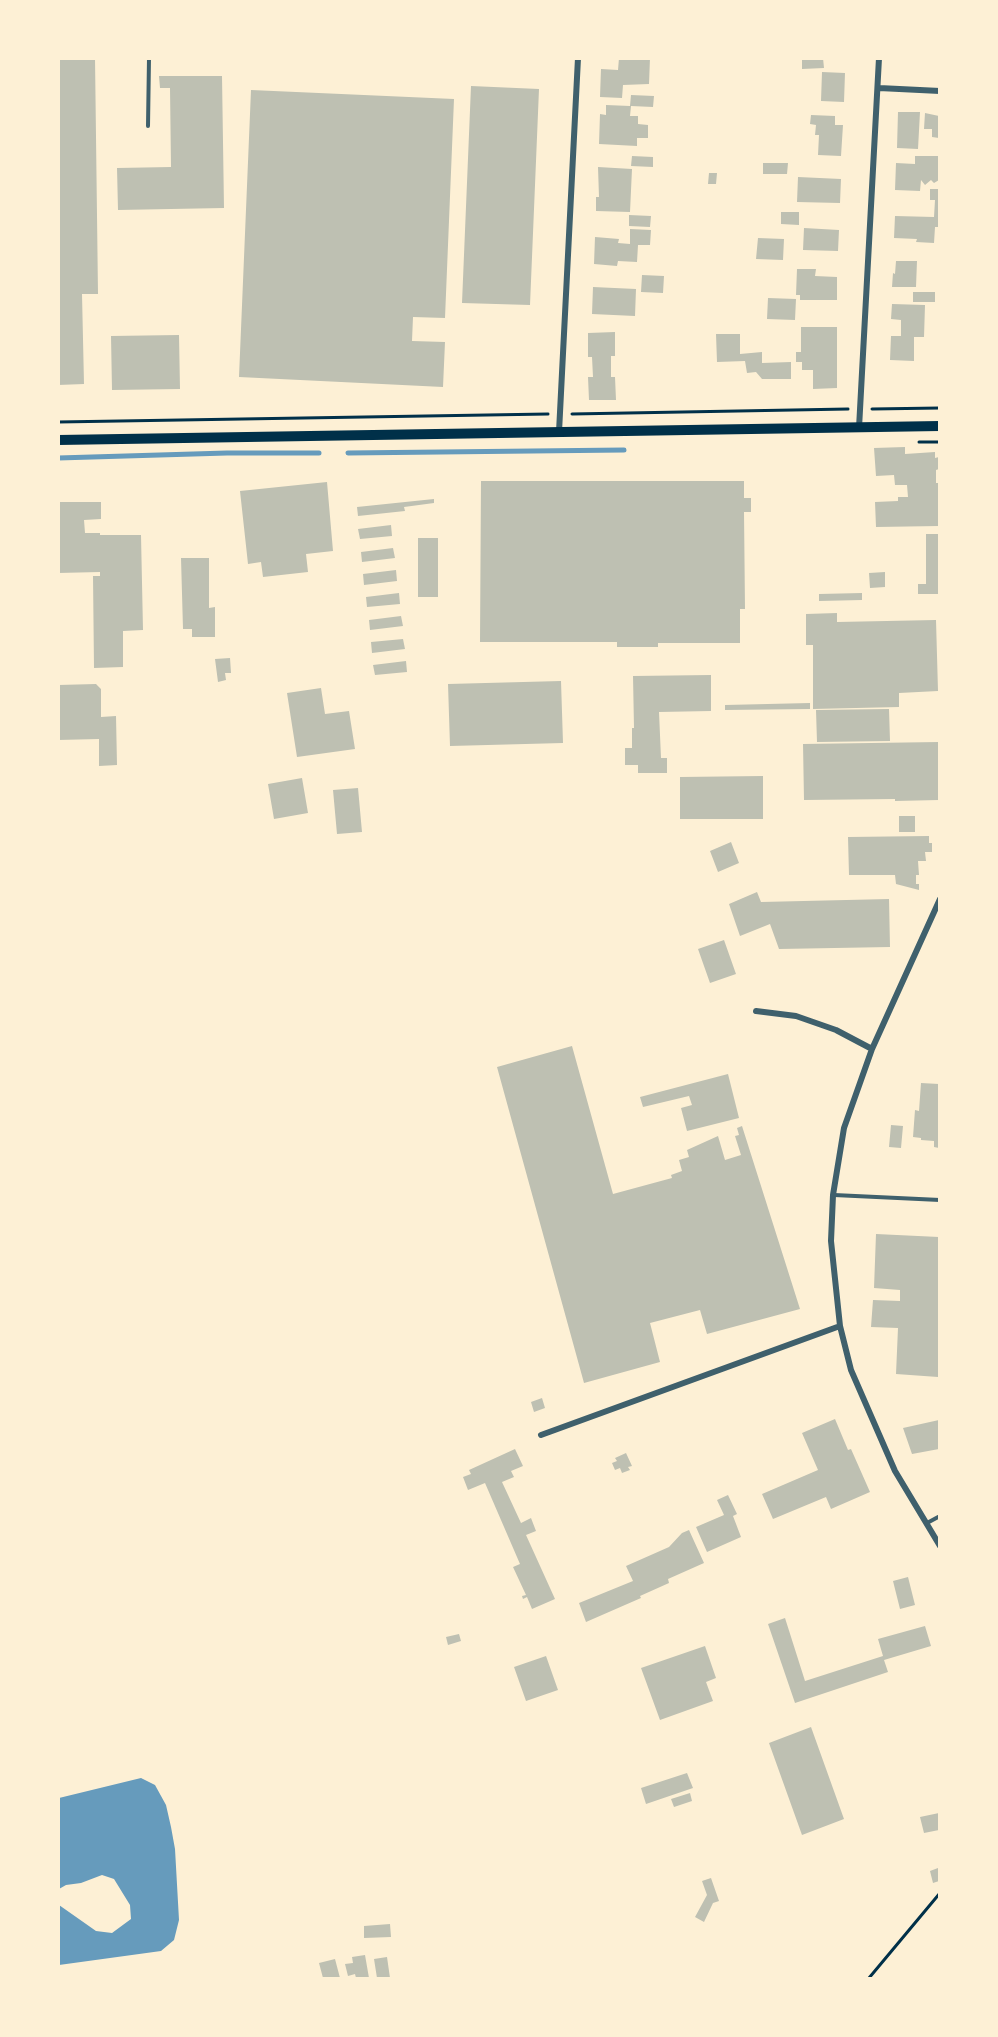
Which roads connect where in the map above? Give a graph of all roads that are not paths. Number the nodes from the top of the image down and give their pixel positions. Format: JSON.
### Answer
{"nodes":[{"id":1,"x":150,"y":58,"type":"edge"},
{"id":2,"x":578,"y":58,"type":"edge"},
{"id":3,"x":879,"y":58,"type":"edge"},
{"id":4,"x":879,"y":88,"type":"junction"},
{"id":5,"x":939,"y":91,"type":"edge"},
{"id":6,"x":148,"y":126,"type":"dead end"},
{"id":7,"x":939,"y":426,"type":"edge"},
{"id":8,"x":859,"y":428,"type":"junction"},
{"id":9,"x":559,"y":432,"type":"junction"},
{"id":10,"x":58,"y":440,"type":"edge"},
{"id":11,"x":939,"y":899,"type":"edge"},
{"id":12,"x":937,"y":911,"type":"edge"},
{"id":13,"x":756,"y":1011,"type":"dead end"},
{"id":14,"x":873,"y":1049,"type":"junction"},
{"id":15,"x":833,"y":1195,"type":"junction"},
{"id":16,"x":939,"y":1200,"type":"edge"},
{"id":17,"x":840,"y":1326,"type":"junction"},
{"id":18,"x":541,"y":1435,"type":"dead end"},
{"id":19,"x":939,"y":1516,"type":"edge"},
{"id":20,"x":927,"y":1523,"type":"junction"},
{"id":21,"x":939,"y":1546,"type":"edge"}],
"edges":[{"from":1,"to":6,"type":"lane"},
{"from":2,"to":9,"type":"street"},
{"from":3,"to":4,"type":"street"},
{"from":4,"to":5,"type":"street"},
{"from":4,"to":8,"type":"street"},
{"from":7,"to":8,"type":"main road"},
{"from":8,"to":9,"type":"main road"},
{"from":9,"to":10,"type":"main road"},
{"from":11,"to":12,"type":"street"},
{"from":12,"to":14,"type":"street"},
{"from":13,"to":14,"type":"street"},
{"from":14,"to":15,"type":"street"},
{"from":15,"to":16,"type":"lane"},
{"from":15,"to":17,"type":"street"},
{"from":17,"to":18,"type":"street"},
{"from":17,"to":20,"type":"street"},
{"from":19,"to":20,"type":"lane"},
{"from":20,"to":21,"type":"street"}]}
